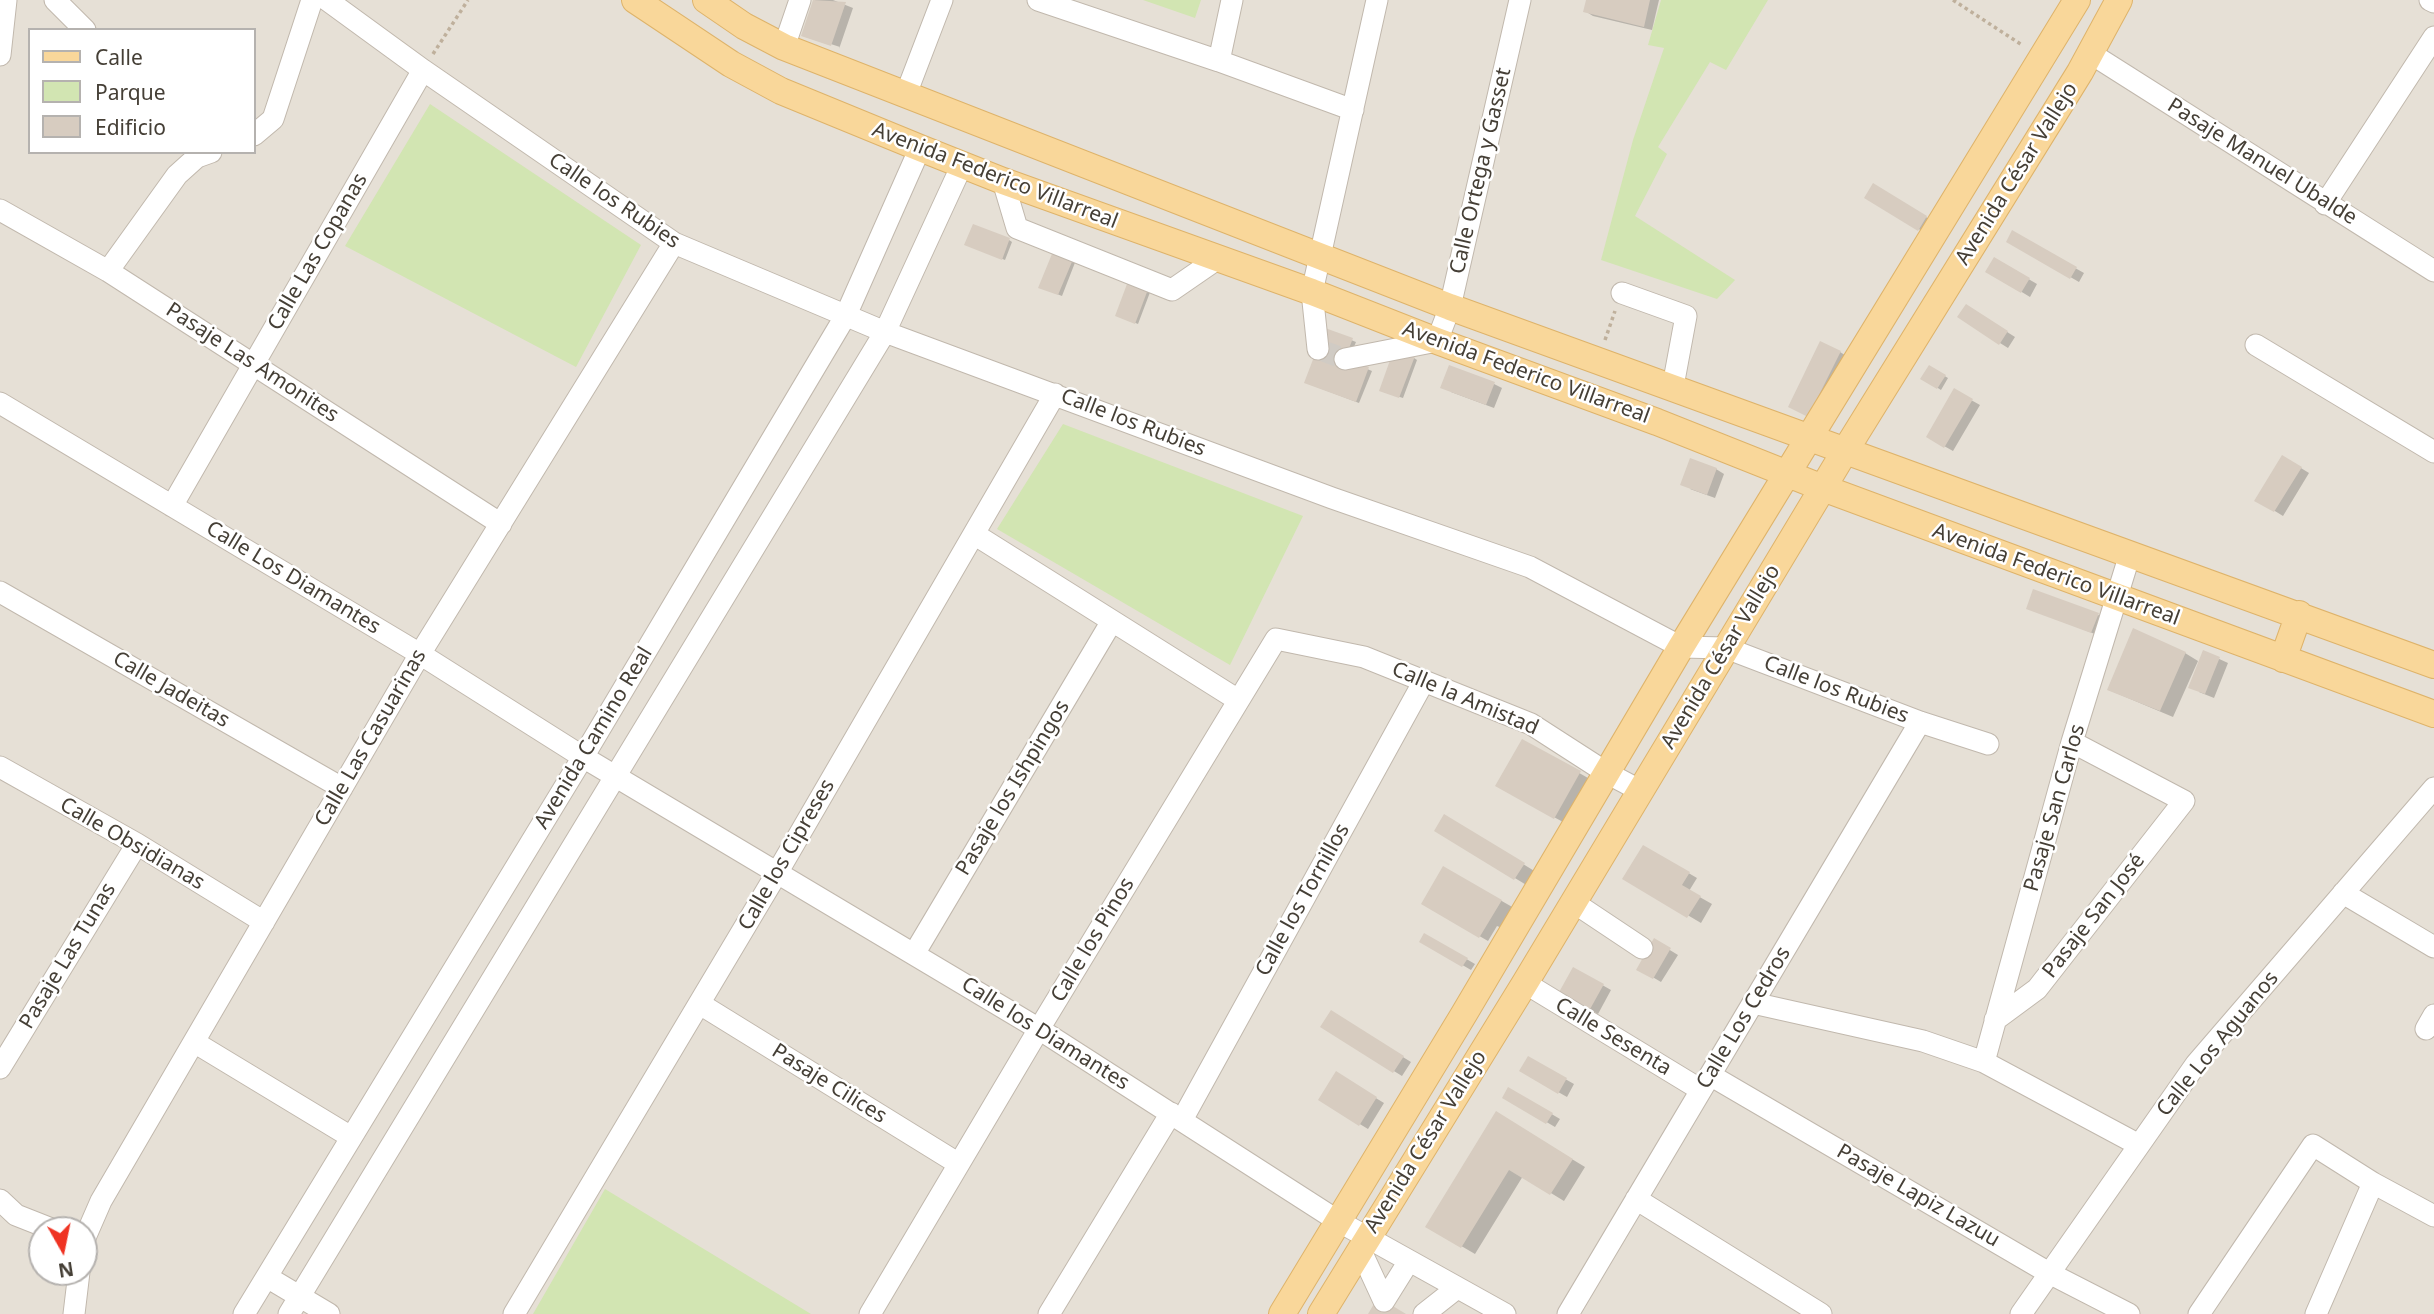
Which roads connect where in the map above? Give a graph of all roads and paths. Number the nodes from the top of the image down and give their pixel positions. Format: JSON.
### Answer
{"nodes":[{"id":1,"x":6,"y":0,"type":"edge"},
{"id":2,"x":55,"y":0,"type":"edge"},
{"id":3,"x":312,"y":0,"type":"edge"},
{"id":4,"x":327,"y":0,"type":"edge"},
{"id":5,"x":468,"y":0,"type":"edge"},
{"id":6,"x":635,"y":0,"type":"edge"},
{"id":7,"x":706,"y":0,"type":"edge"},
{"id":8,"x":800,"y":0,"type":"edge"},
{"id":9,"x":942,"y":0,"type":"edge"},
{"id":10,"x":1038,"y":0,"type":"edge"},
{"id":11,"x":1232,"y":0,"type":"edge"},
{"id":12,"x":1377,"y":0,"type":"edge"},
{"id":13,"x":1520,"y":0,"type":"edge"},
{"id":14,"x":1953,"y":0,"type":"edge"},
{"id":15,"x":2077,"y":0,"type":"edge"},
{"id":16,"x":2119,"y":0,"type":"edge"},
{"id":17,"x":83,"y":28,"type":"edge"},
{"id":18,"x":2434,"y":37,"type":"edge"},
{"id":19,"x":784,"y":47,"type":"junction"},
{"id":20,"x":2090,"y":53,"type":"junction"},
{"id":21,"x":0,"y":55,"type":"edge"},
{"id":22,"x":2041,"y":58,"type":"junction"},
{"id":23,"x":1219,"y":61,"type":"junction"},
{"id":24,"x":422,"y":70,"type":"junction"},
{"id":25,"x":906,"y":94,"type":"junction"},
{"id":26,"x":1353,"y":110,"type":"junction"},
{"id":27,"x":2001,"y":123,"type":"junction"},
{"id":28,"x":256,"y":133,"type":"edge"},
{"id":29,"x":2040,"y":135,"type":"junction"},
{"id":30,"x":919,"y":148,"type":"junction"},
{"id":31,"x":205,"y":154,"type":"edge"},
{"id":32,"x":962,"y":165,"type":"junction"},
{"id":33,"x":1003,"y":181,"type":"junction"},
{"id":34,"x":2325,"y":204,"type":"junction"},
{"id":35,"x":0,"y":209,"type":"edge"},
{"id":36,"x":674,"y":243,"type":"junction"},
{"id":37,"x":1320,"y":255,"type":"junction"},
{"id":38,"x":1217,"y":259,"type":"junction"},
{"id":39,"x":108,"y":271,"type":"junction"},
{"id":40,"x":2434,"y":271,"type":"edge"},
{"id":41,"x":1312,"y":292,"type":"junction"},
{"id":42,"x":1622,"y":293,"type":"joint"},
{"id":43,"x":1450,"y":307,"type":"junction"},
{"id":44,"x":846,"y":316,"type":"junction"},
{"id":45,"x":885,"y":332,"type":"junction"},
{"id":46,"x":1437,"y":341,"type":"junction"},
{"id":47,"x":2256,"y":345,"type":"dead end"},
{"id":48,"x":1318,"y":349,"type":"dead end"},
{"id":49,"x":1345,"y":359,"type":"tunnel mouth"},
{"id":50,"x":1598,"y":360,"type":"junction"},
{"id":51,"x":254,"y":364,"type":"junction"},
{"id":52,"x":1673,"y":386,"type":"junction"},
{"id":53,"x":1055,"y":394,"type":"junction"},
{"id":54,"x":0,"y":403,"type":"edge"},
{"id":55,"x":1657,"y":422,"type":"junction"},
{"id":56,"x":1810,"y":436,"type":"junction"},
{"id":57,"x":1845,"y":451,"type":"junction"},
{"id":58,"x":2434,"y":452,"type":"edge"},
{"id":59,"x":1787,"y":473,"type":"junction"},
{"id":60,"x":1823,"y":488,"type":"junction"},
{"id":61,"x":172,"y":506,"type":"junction"},
{"id":62,"x":501,"y":524,"type":"junction"},
{"id":63,"x":974,"y":534,"type":"junction"},
{"id":64,"x":2130,"y":554,"type":"junction"},
{"id":65,"x":0,"y":592,"type":"edge"},
{"id":66,"x":2118,"y":597,"type":"junction"},
{"id":67,"x":2299,"y":614,"type":"junction"},
{"id":68,"x":1112,"y":621,"type":"junction"},
{"id":69,"x":1276,"y":639,"type":"joint"},
{"id":70,"x":1681,"y":647,"type":"junction"},
{"id":71,"x":1726,"y":648,"type":"junction"},
{"id":72,"x":420,"y":654,"type":"junction"},
{"id":73,"x":2283,"y":659,"type":"junction"},
{"id":74,"x":2434,"y":666,"type":"edge"},
{"id":75,"x":1424,"y":681,"type":"junction"},
{"id":76,"x":1238,"y":700,"type":"junction"},
{"id":77,"x":2434,"y":714,"type":"edge"},
{"id":78,"x":1920,"y":722,"type":"junction"},
{"id":79,"x":2072,"y":743,"type":"junction"},
{"id":80,"x":1988,"y":744,"type":"dead end"},
{"id":81,"x":583,"y":757,"type":"junction"},
{"id":82,"x":0,"y":767,"type":"edge"},
{"id":83,"x":1607,"y":773,"type":"junction"},
{"id":84,"x":617,"y":777,"type":"junction"},
{"id":85,"x":342,"y":788,"type":"junction"},
{"id":86,"x":2434,"y":788,"type":"edge"},
{"id":87,"x":1641,"y":791,"type":"junction"},
{"id":88,"x":136,"y":844,"type":"junction"},
{"id":89,"x":777,"y":873,"type":"junction"},
{"id":90,"x":1541,"y":882,"type":"junction"},
{"id":91,"x":2343,"y":893,"type":"junction"},
{"id":92,"x":1573,"y":902,"type":"junction"},
{"id":93,"x":264,"y":922,"type":"junction"},
{"id":94,"x":2434,"y":947,"type":"edge"},
{"id":95,"x":1642,"y":948,"type":"dead end"},
{"id":96,"x":914,"y":954,"type":"junction"},
{"id":97,"x":1525,"y":983,"type":"junction"},
{"id":98,"x":1753,"y":1003,"type":"junction"},
{"id":99,"x":700,"y":1004,"type":"junction"},
{"id":100,"x":1464,"y":1014,"type":"junction"},
{"id":101,"x":1995,"y":1020,"type":"junction"},
{"id":102,"x":1039,"y":1029,"type":"junction"},
{"id":103,"x":1493,"y":1034,"type":"junction"},
{"id":104,"x":194,"y":1042,"type":"junction"},
{"id":105,"x":1984,"y":1062,"type":"junction"},
{"id":106,"x":0,"y":1068,"type":"edge"},
{"id":107,"x":1706,"y":1083,"type":"junction"},
{"id":108,"x":1177,"y":1116,"type":"junction"},
{"id":109,"x":351,"y":1137,"type":"junction"},
{"id":110,"x":2139,"y":1145,"type":"junction"},
{"id":111,"x":959,"y":1164,"type":"junction"},
{"id":112,"x":2373,"y":1183,"type":"junction"},
{"id":113,"x":1636,"y":1199,"type":"junction"},
{"id":114,"x":0,"y":1200,"type":"edge"},
{"id":115,"x":94,"y":1216,"type":"edge"},
{"id":116,"x":2434,"y":1216,"type":"edge"},
{"id":117,"x":28,"y":1220,"type":"edge"},
{"id":118,"x":1338,"y":1221,"type":"junction"},
{"id":119,"x":1363,"y":1243,"type":"junction"},
{"id":120,"x":1409,"y":1261,"type":"junction"},
{"id":121,"x":2049,"y":1273,"type":"junction"},
{"id":122,"x":267,"y":1277,"type":"junction"},
{"id":123,"x":77,"y":1286,"type":"edge"},
{"id":124,"x":1458,"y":1288,"type":"junction"},
{"id":125,"x":294,"y":1305,"type":"edge"},
{"id":126,"x":74,"y":1314,"type":"edge"},
{"id":127,"x":244,"y":1314,"type":"edge"},
{"id":128,"x":329,"y":1314,"type":"edge"},
{"id":129,"x":514,"y":1314,"type":"edge"},
{"id":130,"x":870,"y":1314,"type":"edge"},
{"id":131,"x":1049,"y":1314,"type":"edge"},
{"id":132,"x":1282,"y":1314,"type":"edge"},
{"id":133,"x":1321,"y":1314,"type":"edge"},
{"id":134,"x":1424,"y":1314,"type":"edge"},
{"id":135,"x":1506,"y":1314,"type":"edge"},
{"id":136,"x":1568,"y":1314,"type":"edge"},
{"id":137,"x":1821,"y":1314,"type":"edge"},
{"id":138,"x":2021,"y":1314,"type":"edge"},
{"id":139,"x":2129,"y":1314,"type":"edge"},
{"id":140,"x":2199,"y":1314,"type":"edge"},
{"id":141,"x":2316,"y":1314,"type":"edge"}],
"edges":[{"from":1,"to":21,"type":"street"},
{"from":2,"to":17,"type":"street"},
{"from":3,"to":28,"type":"street"},
{"from":4,"to":24,"type":"street","name":"Calle los Rubies"},
{"from":5,"to":24,"type":"path"},
{"from":6,"to":30,"type":"main road","name":"Avenida Federico Villarreal"},
{"from":7,"to":19,"type":"main road","name":"Avenida Federico Villarreal"},
{"from":8,"to":19,"type":"street"},
{"from":9,"to":25,"type":"street"},
{"from":10,"to":23,"type":"street"},
{"from":11,"to":23,"type":"street"},
{"from":12,"to":26,"type":"street"},
{"from":13,"to":43,"type":"street","name":"Calle Ortega y Gasset"},
{"from":14,"to":22,"type":"path"},
{"from":15,"to":22,"type":"main road","name":"Avenida César Vallejo"},
{"from":16,"to":20,"type":"main road","name":"Avenida César Vallejo"},
{"from":18,"to":34,"type":"street"},
{"from":19,"to":25,"type":"main road","name":"Avenida Federico Villarreal"},
{"from":20,"to":29,"type":"main road","name":"Avenida César Vallejo"},
{"from":20,"to":34,"type":"street","name":"Pasaje Manuel Ubalde"},
{"from":22,"to":27,"type":"main road","name":"Avenida César Vallejo"},
{"from":23,"to":26,"type":"street"},
{"from":24,"to":36,"type":"street","name":"Calle los Rubies"},
{"from":24,"to":51,"type":"street","name":"Calle Las Copanas"},
{"from":25,"to":37,"type":"main road","name":"Avenida Federico Villarreal"},
{"from":26,"to":37,"type":"street"},
{"from":27,"to":29,"type":"main road"},
{"from":27,"to":56,"type":"main road","name":"Avenida César Vallejo"},
{"from":29,"to":57,"type":"main road","name":"Avenida César Vallejo"},
{"from":30,"to":32,"type":"main road","name":"Avenida Federico Villarreal"},
{"from":30,"to":44,"type":"street","name":"Avenida Camino Real"},
{"from":31,"to":39,"type":"street"},
{"from":32,"to":33,"type":"main road","name":"Avenida Federico Villarreal"},
{"from":32,"to":45,"type":"street","name":"Avenida Camino Real"},
{"from":33,"to":38,"type":"main road","name":"Avenida Federico Villarreal"},
{"from":33,"to":38,"type":"street"},
{"from":34,"to":40,"type":"street","name":"Pasaje Manuel Ubalde"},
{"from":35,"to":39,"type":"street","name":"Pasaje Las Amonites"},
{"from":36,"to":44,"type":"street","name":"Calle los Rubies"},
{"from":36,"to":62,"type":"street","name":"Calle Las Casuarinas"},
{"from":37,"to":41,"type":"street"},
{"from":37,"to":43,"type":"main road","name":"Avenida Federico Villarreal"},
{"from":38,"to":41,"type":"main road","name":"Avenida Federico Villarreal"},
{"from":39,"to":51,"type":"street","name":"Pasaje Las Amonites"},
{"from":41,"to":46,"type":"main road","name":"Avenida Federico Villarreal"},
{"from":41,"to":48,"type":"street"},
{"from":42,"to":50,"type":"path"},
{"from":42,"to":52,"type":"street"},
{"from":43,"to":46,"type":"street","name":"Calle Ortega y Gasset"},
{"from":43,"to":50,"type":"main road","name":"Avenida Federico Villarreal"},
{"from":44,"to":45,"type":"street","name":"Calle los Rubies"},
{"from":44,"to":81,"type":"street","name":"Avenida Camino Real"},
{"from":45,"to":53,"type":"street","name":"Calle los Rubies"},
{"from":45,"to":84,"type":"street","name":"Avenida Camino Real"},
{"from":46,"to":49,"type":"street"},
{"from":46,"to":55,"type":"main road","name":"Avenida Federico Villarreal"},
{"from":47,"to":58,"type":"street"},
{"from":50,"to":52,"type":"main road","name":"Avenida Federico Villarreal"},
{"from":51,"to":61,"type":"street","name":"Calle Las Copanas"},
{"from":51,"to":62,"type":"street","name":"Pasaje Las Amonites"},
{"from":52,"to":55,"type":"main road"},
{"from":52,"to":56,"type":"main road","name":"Avenida Federico Villarreal"},
{"from":53,"to":63,"type":"street","name":"Calle los Cipreses"},
{"from":53,"to":70,"type":"street","name":"Calle los Rubies"},
{"from":54,"to":61,"type":"street","name":"Calle Los Diamantes"},
{"from":55,"to":59,"type":"main road","name":"Avenida Federico Villarreal"},
{"from":56,"to":57,"type":"main road","name":"Avenida Federico Villarreal"},
{"from":56,"to":59,"type":"main road","name":"Avenida César Vallejo"},
{"from":57,"to":60,"type":"main road","name":"Avenida César Vallejo"},
{"from":57,"to":64,"type":"main road","name":"Avenida Federico Villarreal"},
{"from":59,"to":60,"type":"main road","name":"Avenida Federico Villarreal"},
{"from":59,"to":70,"type":"main road","name":"Avenida César Vallejo"},
{"from":60,"to":66,"type":"main road","name":"Avenida Federico Villarreal"},
{"from":60,"to":71,"type":"main road","name":"Avenida César Vallejo"},
{"from":61,"to":72,"type":"street","name":"Calle Los Diamantes"},
{"from":62,"to":72,"type":"street","name":"Calle Las Casuarinas"},
{"from":63,"to":68,"type":"street"},
{"from":63,"to":89,"type":"street","name":"Calle los Cipreses"},
{"from":64,"to":66,"type":"street","name":"Pasaje San Carlos"},
{"from":64,"to":67,"type":"main road","name":"Avenida Federico Villarreal"},
{"from":65,"to":85,"type":"street","name":"Calle Jadeitas"},
{"from":66,"to":73,"type":"main road","name":"Avenida Federico Villarreal"},
{"from":66,"to":79,"type":"street","name":"Pasaje San Carlos"},
{"from":67,"to":73,"type":"main road"},
{"from":67,"to":74,"type":"main road","name":"Avenida Federico Villarreal"},
{"from":68,"to":76,"type":"street"},
{"from":68,"to":96,"type":"street","name":"Pasaje los Ishpingos"},
{"from":69,"to":75,"type":"street","name":"Calle la Amistad"},
{"from":69,"to":76,"type":"street","name":"Calle los Pinos"},
{"from":70,"to":71,"type":"street","name":"Calle los Rubies"},
{"from":70,"to":83,"type":"main road","name":"Avenida César Vallejo"},
{"from":71,"to":78,"type":"street","name":"Calle los Rubies"},
{"from":71,"to":87,"type":"main road","name":"Avenida César Vallejo"},
{"from":72,"to":81,"type":"street","name":"Calle Los Diamantes"},
{"from":72,"to":85,"type":"street","name":"Calle Las Casuarinas"},
{"from":73,"to":77,"type":"main road","name":"Avenida Federico Villarreal"},
{"from":75,"to":83,"type":"street","name":"Calle la Amistad"},
{"from":75,"to":108,"type":"street","name":"Calle los Tornillos"},
{"from":76,"to":102,"type":"street","name":"Calle los Pinos"},
{"from":78,"to":80,"type":"street","name":"Calle los Rubies"},
{"from":78,"to":98,"type":"street","name":"Calle Los Cedros"},
{"from":79,"to":101,"type":"street","name":"Pasaje San Carlos"},
{"from":79,"to":101,"type":"street","name":"Pasaje San José"},
{"from":81,"to":84,"type":"street","name":"Calle los Diamantes"},
{"from":81,"to":109,"type":"street","name":"Avenida Camino Real"},
{"from":82,"to":88,"type":"street","name":"Calle Obsidianas"},
{"from":83,"to":87,"type":"street","name":"Calle la Amistad"},
{"from":83,"to":90,"type":"main road","name":"Avenida César Vallejo"},
{"from":84,"to":89,"type":"street","name":"Calle los Diamantes"},
{"from":84,"to":125,"type":"street","name":"Avenida Camino Real"},
{"from":85,"to":93,"type":"street","name":"Calle Las Casuarinas"},
{"from":86,"to":91,"type":"street","name":"Calle Los Aguanos"},
{"from":87,"to":92,"type":"main road","name":"Avenida César Vallejo"},
{"from":88,"to":93,"type":"street","name":"Calle Obsidianas"},
{"from":88,"to":106,"type":"street","name":"Pasaje Las Tunas"},
{"from":89,"to":96,"type":"street","name":"Calle los Diamantes"},
{"from":89,"to":99,"type":"street","name":"Calle los Cipreses"},
{"from":90,"to":92,"type":"main road"},
{"from":90,"to":100,"type":"main road","name":"Avenida César Vallejo"},
{"from":91,"to":94,"type":"street"},
{"from":91,"to":110,"type":"street","name":"Calle Los Aguanos"},
{"from":92,"to":95,"type":"street"},
{"from":92,"to":97,"type":"main road","name":"Avenida César Vallejo"},
{"from":93,"to":104,"type":"street","name":"Calle Las Casuarinas"},
{"from":96,"to":102,"type":"street","name":"Calle los Diamantes"},
{"from":97,"to":103,"type":"main road","name":"Avenida César Vallejo"},
{"from":97,"to":107,"type":"street","name":"Calle Sesenta"},
{"from":98,"to":105,"type":"street"},
{"from":98,"to":107,"type":"street","name":"Calle Los Cedros"},
{"from":99,"to":111,"type":"street","name":"Pasaje Cilices"},
{"from":99,"to":129,"type":"street","name":"Calle los Cipreses"},
{"from":100,"to":103,"type":"main road"},
{"from":100,"to":118,"type":"main road","name":"Avenida César Vallejo"},
{"from":101,"to":105,"type":"street","name":"Pasaje San Carlos"},
{"from":102,"to":108,"type":"street","name":"Calle los Diamantes"},
{"from":102,"to":111,"type":"street","name":"Calle los Pinos"},
{"from":103,"to":119,"type":"main road","name":"Avenida César Vallejo"},
{"from":104,"to":109,"type":"street"},
{"from":104,"to":115,"type":"street","name":"Calle Las Casuarinas"},
{"from":105,"to":110,"type":"street"},
{"from":107,"to":113,"type":"street","name":"Calle Los Cedros"},
{"from":107,"to":121,"type":"street","name":"Pasaje Lapiz Lazuu"},
{"from":108,"to":118,"type":"street","name":"Calle los Diamantes"},
{"from":108,"to":131,"type":"street","name":"Calle los Tornillos"},
{"from":109,"to":122,"type":"street","name":"Avenida Camino Real"},
{"from":110,"to":121,"type":"street","name":"Calle Los Aguanos"},
{"from":111,"to":130,"type":"street","name":"Calle los Pinos"},
{"from":112,"to":116,"type":"street"},
{"from":112,"to":140,"type":"street"},
{"from":112,"to":141,"type":"street"},
{"from":113,"to":136,"type":"street","name":"Calle Los Cedros"},
{"from":113,"to":137,"type":"street"},
{"from":114,"to":117,"type":"street"},
{"from":118,"to":119,"type":"street","name":"Calle los Diamantes"},
{"from":118,"to":132,"type":"main road","name":"Avenida César Vallejo"},
{"from":119,"to":120,"type":"street","name":"Calle los Diamantes"},
{"from":119,"to":120,"type":"street"},
{"from":119,"to":133,"type":"main road","name":"Avenida César Vallejo"},
{"from":120,"to":124,"type":"street","name":"Calle los Diamantes"},
{"from":121,"to":138,"type":"street","name":"Calle Los Aguanos"},
{"from":121,"to":139,"type":"street","name":"Pasaje Lapiz Lazuu"},
{"from":122,"to":125,"type":"street"},
{"from":122,"to":127,"type":"street","name":"Avenida Camino Real"},
{"from":123,"to":126,"type":"street"},
{"from":124,"to":134,"type":"street"},
{"from":124,"to":135,"type":"street","name":"Calle los Diamantes"},
{"from":125,"to":128,"type":"street"}]}
